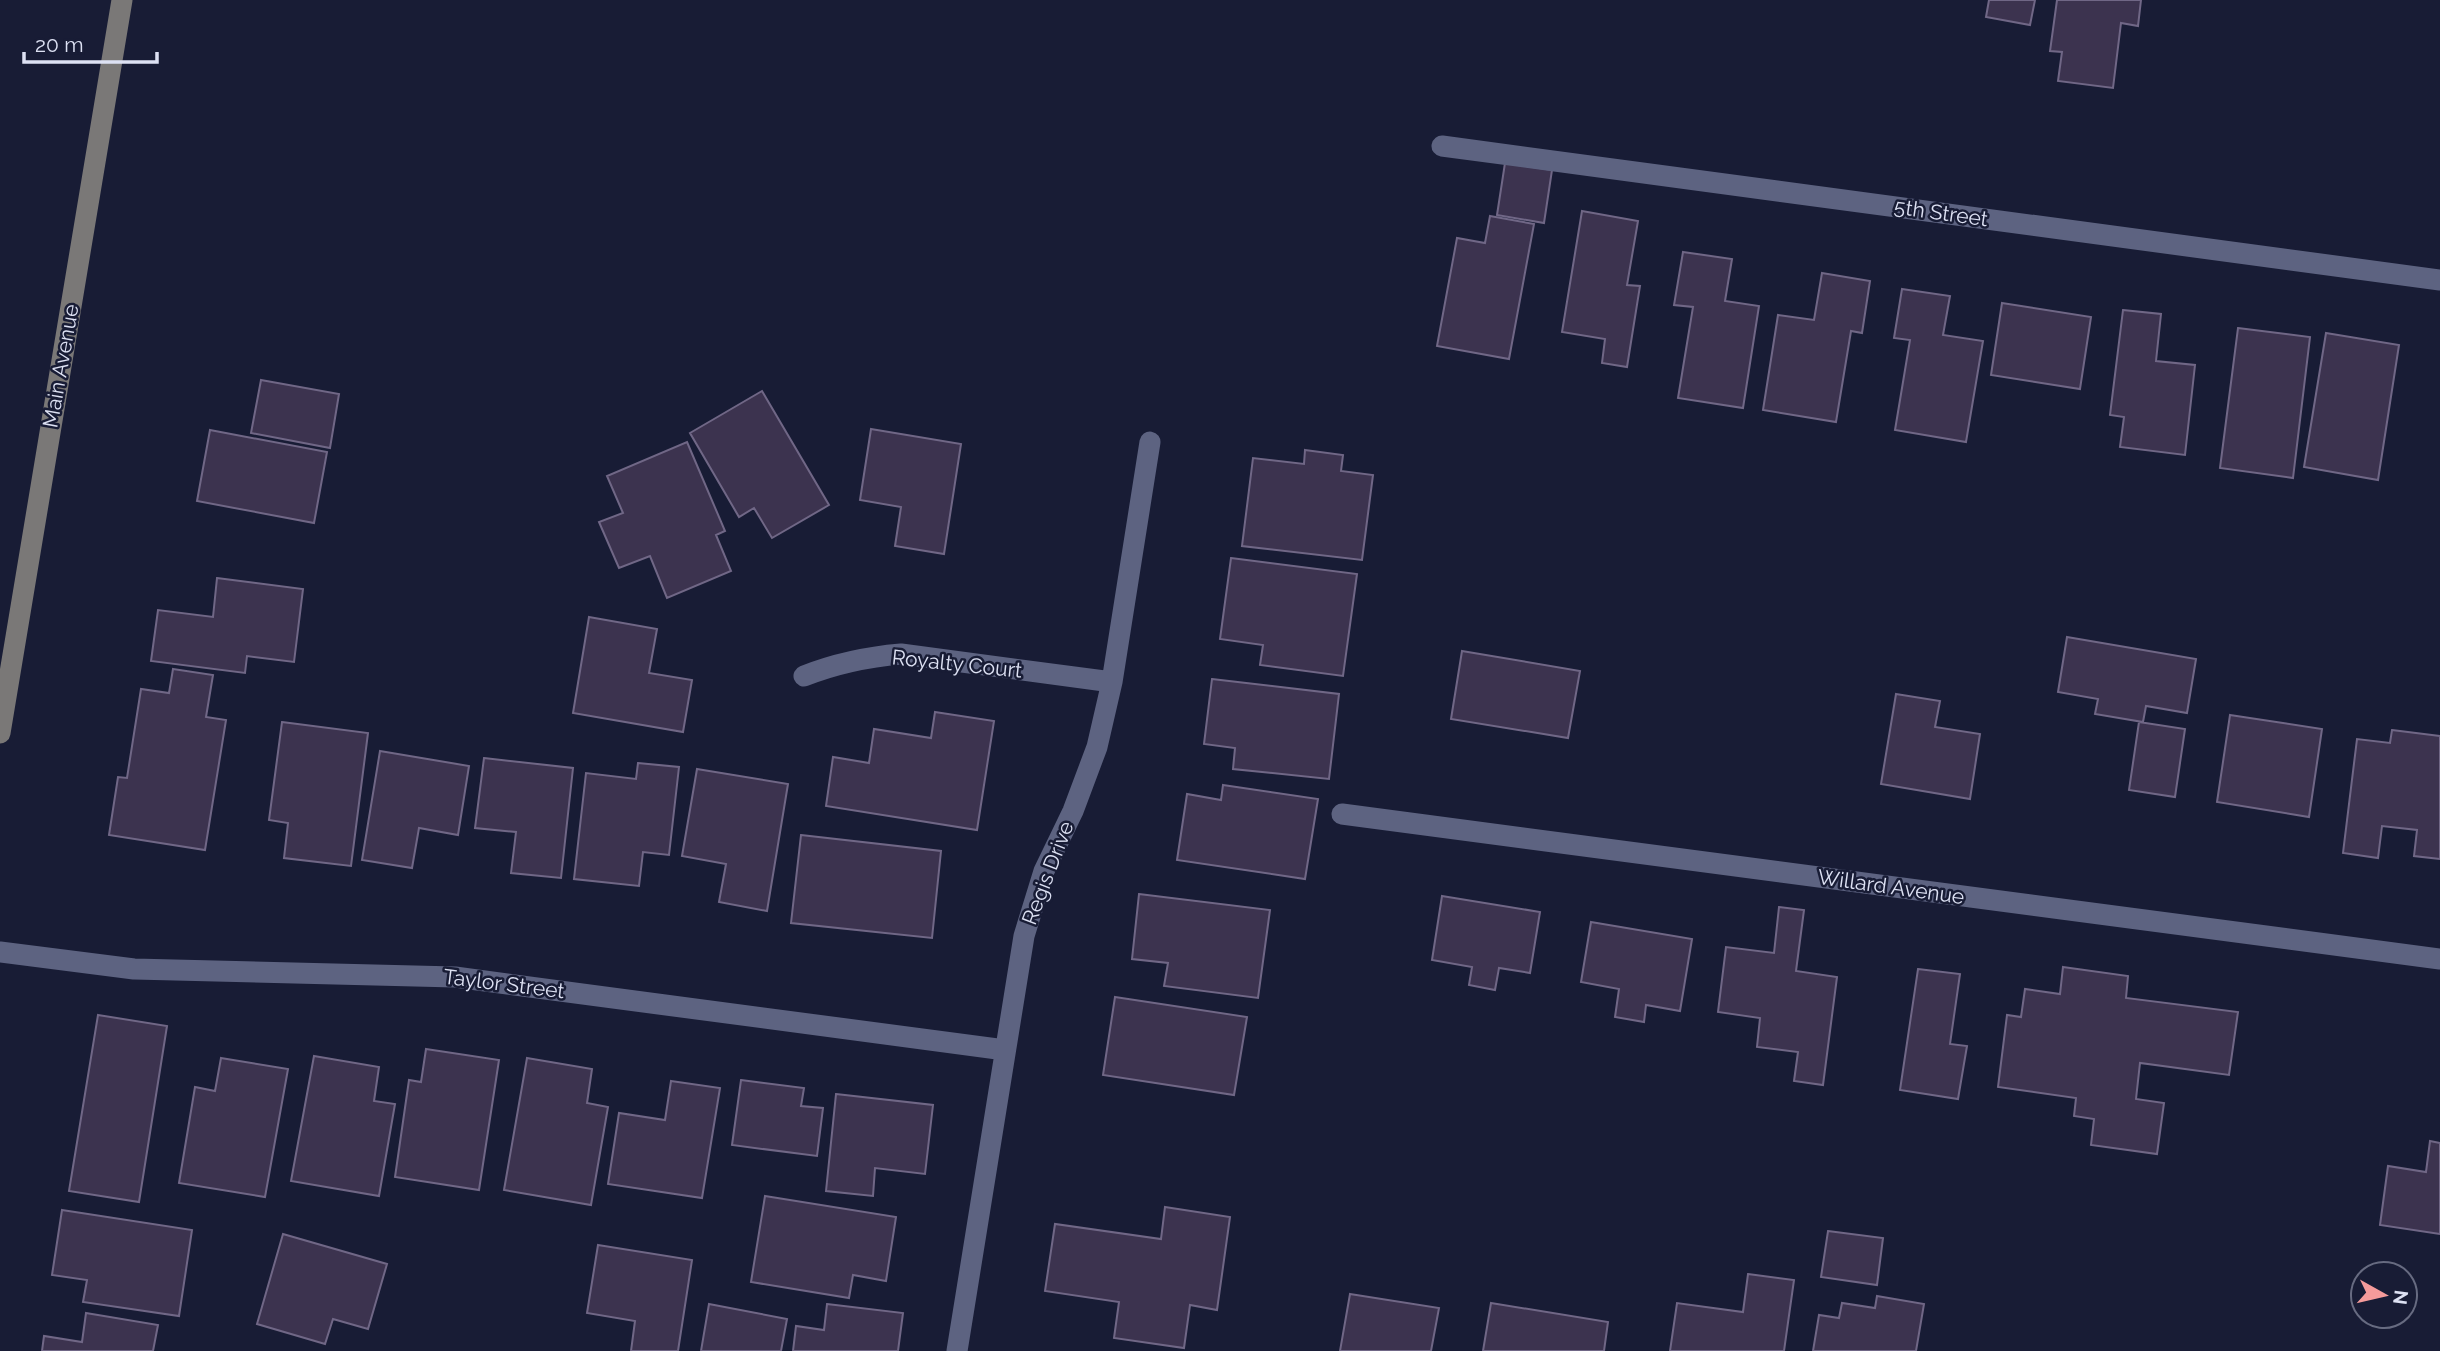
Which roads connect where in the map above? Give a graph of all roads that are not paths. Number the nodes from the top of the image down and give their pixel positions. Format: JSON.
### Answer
{"nodes":[{"id":1,"x":122,"y":0,"type":"edge"},
{"id":2,"x":1442,"y":146,"type":"dead end"},
{"id":3,"x":2440,"y":280,"type":"edge"},
{"id":4,"x":1150,"y":442,"type":"dead end"},
{"id":5,"x":804,"y":676,"type":"dead end"},
{"id":6,"x":1112,"y":682,"type":"junction"},
{"id":7,"x":0,"y":733,"type":"edge"},
{"id":8,"x":1342,"y":814,"type":"dead end"},
{"id":9,"x":0,"y":952,"type":"edge"},
{"id":10,"x":2440,"y":959,"type":"edge"},
{"id":11,"x":1005,"y":1050,"type":"junction"},
{"id":12,"x":957,"y":1351,"type":"edge"}],
"edges":[{"from":1,"to":7,"type":"street","name":"Main Avenue"},
{"from":2,"to":3,"type":"street","name":"5th Street"},
{"from":4,"to":6,"type":"street","name":"Regis Drive"},
{"from":5,"to":6,"type":"street","name":"Royalty Court"},
{"from":6,"to":11,"type":"street","name":"Regis Drive"},
{"from":8,"to":10,"type":"street","name":"Willard Avenue"},
{"from":9,"to":11,"type":"street","name":"Taylor Street"},
{"from":11,"to":12,"type":"street","name":"Regis Drive"}]}
